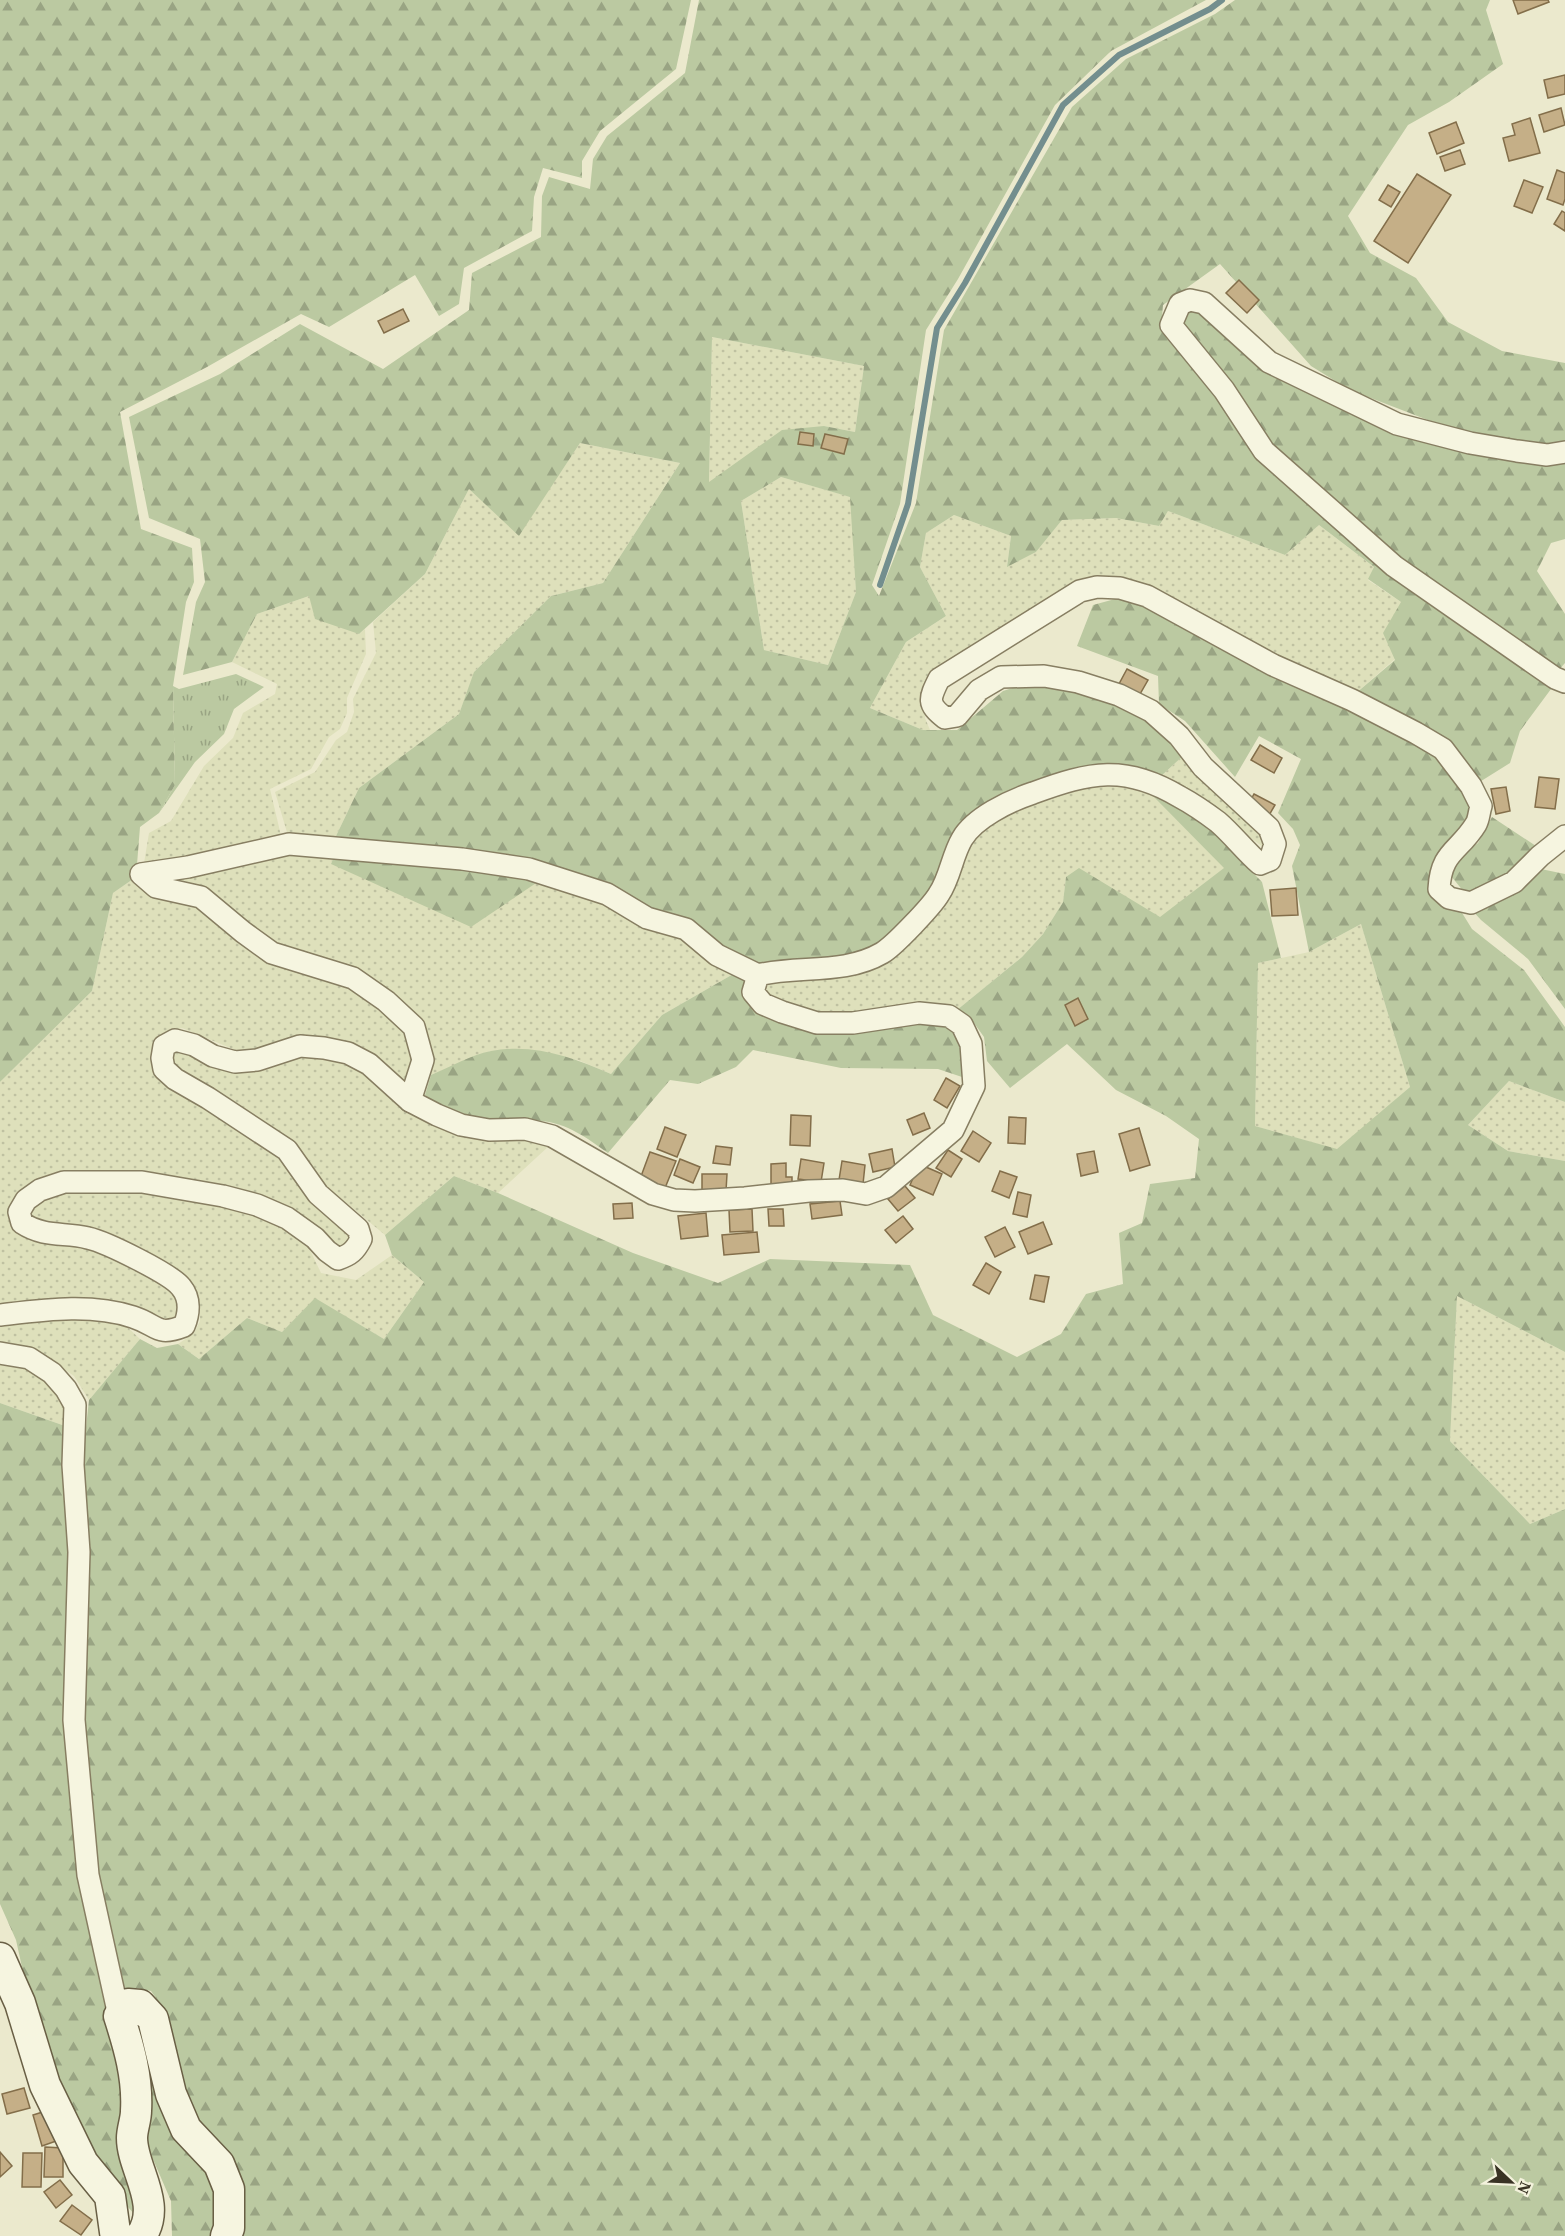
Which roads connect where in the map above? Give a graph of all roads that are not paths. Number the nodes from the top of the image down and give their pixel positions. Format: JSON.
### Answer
{"nodes":[{"id":1,"x":1565,"y":452,"type":"edge"},
{"id":2,"x":1565,"y":681,"type":"edge"},
{"id":3,"x":1565,"y":836,"type":"edge"},
{"id":4,"x":758,"y":975,"type":"junction"},
{"id":5,"x":410,"y":1101,"type":"junction"},
{"id":6,"x":0,"y":1315,"type":"edge"},
{"id":7,"x":0,"y":1353,"type":"edge"},
{"id":8,"x":0,"y":1958,"type":"edge"},
{"id":9,"x":119,"y":2016,"type":"junction"},
{"id":10,"x":119,"y":2236,"type":"edge"},
{"id":11,"x":141,"y":2236,"type":"edge"},
{"id":12,"x":226,"y":2236,"type":"edge"}],
"edges":[{"from":1,"to":2,"type":"street"},
{"from":3,"to":4,"type":"street"},
{"from":4,"to":5,"type":"street"},
{"from":4,"to":5,"type":"street"},
{"from":5,"to":6,"type":"street"},
{"from":7,"to":9,"type":"street"},
{"from":8,"to":10,"type":"main road"},
{"from":9,"to":11,"type":"main road"},
{"from":9,"to":12,"type":"main road"}]}
